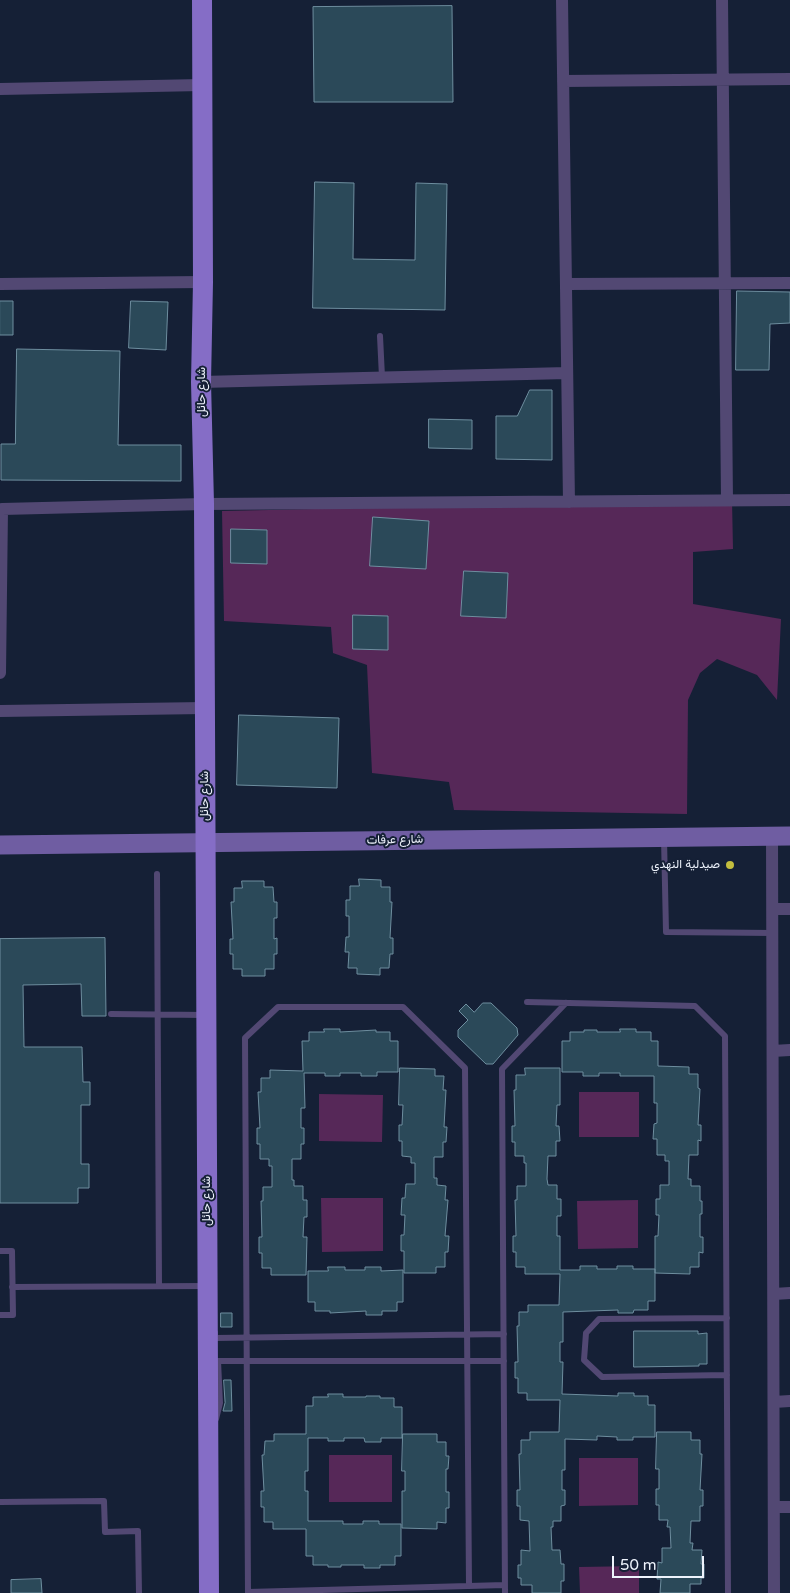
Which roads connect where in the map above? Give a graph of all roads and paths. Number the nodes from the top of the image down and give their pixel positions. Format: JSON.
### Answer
{"nodes":[{"id":1,"x":202,"y":0,"type":"edge"},
{"id":2,"x":562,"y":0,"type":"edge"},
{"id":3,"x":722,"y":0,"type":"edge"},
{"id":4,"x":723,"y":79,"type":"junction"},
{"id":5,"x":790,"y":79,"type":"edge"},
{"id":6,"x":563,"y":81,"type":"junction"},
{"id":7,"x":202,"y":86,"type":"junction"},
{"id":8,"x":0,"y":89,"type":"edge"},
{"id":9,"x":203,"y":282,"type":"junction"},
{"id":10,"x":790,"y":283,"type":"edge"},
{"id":11,"x":0,"y":284,"type":"edge"},
{"id":12,"x":566,"y":284,"type":"junction"},
{"id":13,"x":725,"y":284,"type":"junction"},
{"id":14,"x":380,"y":336,"type":"dead end"},
{"id":15,"x":567,"y":373,"type":"junction"},
{"id":16,"x":382,"y":377,"type":"junction"},
{"id":17,"x":201,"y":382,"type":"junction"},
{"id":18,"x":727,"y":500,"type":"junction"},
{"id":19,"x":790,"y":500,"type":"edge"},
{"id":20,"x":569,"y":502,"type":"junction"},
{"id":21,"x":204,"y":504,"type":"junction"},
{"id":22,"x":0,"y":592,"type":"edge"},
{"id":23,"x":0,"y":673,"type":"edge"},
{"id":24,"x":204,"y":708,"type":"junction"},
{"id":25,"x":0,"y":711,"type":"edge"},
{"id":26,"x":781,"y":836,"type":"edge"},
{"id":27,"x":664,"y":837,"type":"junction"},
{"id":28,"x":205,"y":842,"type":"junction"},
{"id":29,"x":0,"y":845,"type":"edge"},
{"id":30,"x":157,"y":874,"type":"dead end"},
{"id":31,"x":773,"y":908,"type":"junction"},
{"id":32,"x":790,"y":909,"type":"edge"},
{"id":33,"x":773,"y":933,"type":"junction"},
{"id":34,"x":527,"y":1002,"type":"dead end"},
{"id":35,"x":566,"y":1003,"type":"junction"},
{"id":36,"x":111,"y":1014,"type":"dead end"},
{"id":37,"x":159,"y":1014,"type":"junction"},
{"id":38,"x":206,"y":1015,"type":"junction"},
{"id":39,"x":790,"y":1050,"type":"edge"},
{"id":40,"x":773,"y":1051,"type":"junction"},
{"id":41,"x":0,"y":1251,"type":"edge"},
{"id":42,"x":208,"y":1277,"type":"junction"},
{"id":43,"x":12,"y":1286,"type":"junction"},
{"id":44,"x":159,"y":1286,"type":"junction"},
{"id":45,"x":774,"y":1294,"type":"junction"},
{"id":46,"x":790,"y":1294,"type":"edge"},
{"id":47,"x":0,"y":1315,"type":"edge"},
{"id":48,"x":727,"y":1318,"type":"junction"},
{"id":49,"x":467,"y":1334,"type":"junction"},
{"id":50,"x":504,"y":1334,"type":"junction"},
{"id":51,"x":246,"y":1337,"type":"junction"},
{"id":52,"x":246,"y":1361,"type":"junction"},
{"id":53,"x":504,"y":1361,"type":"junction"},
{"id":54,"x":468,"y":1362,"type":"junction"},
{"id":55,"x":727,"y":1375,"type":"junction"},
{"id":56,"x":774,"y":1402,"type":"junction"},
{"id":57,"x":790,"y":1402,"type":"edge"},
{"id":58,"x":208,"y":1447,"type":"junction"},
{"id":59,"x":0,"y":1502,"type":"edge"},
{"id":60,"x":774,"y":1507,"type":"junction"},
{"id":61,"x":790,"y":1507,"type":"edge"},
{"id":62,"x":505,"y":1585,"type":"junction"},
{"id":63,"x":469,"y":1586,"type":"junction"},
{"id":64,"x":248,"y":1592,"type":"edge"},
{"id":65,"x":139,"y":1593,"type":"edge"},
{"id":66,"x":209,"y":1593,"type":"edge"},
{"id":67,"x":505,"y":1593,"type":"edge"},
{"id":68,"x":728,"y":1593,"type":"edge"},
{"id":69,"x":774,"y":1593,"type":"edge"}],
"edges":[{"from":1,"to":7,"type":"main road","name":"شارع حائل"},
{"from":2,"to":6,"type":"street"},
{"from":3,"to":4,"type":"street"},
{"from":4,"to":5,"type":"street"},
{"from":4,"to":6,"type":"street"},
{"from":4,"to":13,"type":"street"},
{"from":6,"to":12,"type":"street"},
{"from":7,"to":8,"type":"street"},
{"from":7,"to":9,"type":"main road","name":"شارع حائل"},
{"from":9,"to":11,"type":"street"},
{"from":9,"to":17,"type":"main road","name":"شارع حائل"},
{"from":10,"to":13,"type":"street"},
{"from":12,"to":13,"type":"street"},
{"from":12,"to":15,"type":"street"},
{"from":13,"to":18,"type":"street"},
{"from":14,"to":16,"type":"lane"},
{"from":15,"to":16,"type":"street"},
{"from":15,"to":20,"type":"street"},
{"from":16,"to":17,"type":"street"},
{"from":17,"to":21,"type":"main road","name":"شارع حائل"},
{"from":18,"to":19,"type":"street"},
{"from":18,"to":20,"type":"street"},
{"from":20,"to":21,"type":"street"},
{"from":21,"to":22,"type":"street"},
{"from":21,"to":24,"type":"main road","name":"شارع حائل"},
{"from":22,"to":23,"type":"street"},
{"from":24,"to":25,"type":"street"},
{"from":24,"to":28,"type":"main road","name":"شارع حائل"},
{"from":26,"to":27,"type":"street","name":"شارع عرفات"},
{"from":26,"to":31,"type":"street"},
{"from":27,"to":28,"type":"street","name":"شارع عرفات"},
{"from":27,"to":33,"type":"lane"},
{"from":28,"to":29,"type":"street","name":"شارع عرفات"},
{"from":28,"to":38,"type":"main road","name":"شارع حائل"},
{"from":30,"to":37,"type":"lane"},
{"from":31,"to":32,"type":"street"},
{"from":31,"to":33,"type":"street"},
{"from":33,"to":40,"type":"street"},
{"from":34,"to":35,"type":"lane"},
{"from":35,"to":48,"type":"lane"},
{"from":35,"to":50,"type":"lane"},
{"from":36,"to":37,"type":"lane"},
{"from":37,"to":38,"type":"lane"},
{"from":37,"to":44,"type":"lane"},
{"from":38,"to":42,"type":"main road","name":"شارع حائل"},
{"from":39,"to":40,"type":"street"},
{"from":40,"to":45,"type":"street"},
{"from":41,"to":43,"type":"lane"},
{"from":42,"to":44,"type":"lane"},
{"from":42,"to":51,"type":"lane"},
{"from":42,"to":58,"type":"main road","name":"شارع حائل"},
{"from":43,"to":44,"type":"lane"},
{"from":43,"to":47,"type":"lane"},
{"from":45,"to":46,"type":"street"},
{"from":45,"to":56,"type":"street"},
{"from":48,"to":55,"type":"lane"},
{"from":48,"to":55,"type":"lane"},
{"from":49,"to":50,"type":"lane"},
{"from":49,"to":51,"type":"lane"},
{"from":49,"to":51,"type":"lane"},
{"from":49,"to":54,"type":"lane"},
{"from":50,"to":53,"type":"lane"},
{"from":51,"to":52,"type":"lane"},
{"from":52,"to":54,"type":"lane"},
{"from":52,"to":58,"type":"lane"},
{"from":52,"to":64,"type":"lane"},
{"from":53,"to":54,"type":"lane"},
{"from":53,"to":62,"type":"lane"},
{"from":54,"to":63,"type":"lane"},
{"from":55,"to":68,"type":"lane"},
{"from":56,"to":57,"type":"street"},
{"from":56,"to":60,"type":"street"},
{"from":58,"to":66,"type":"main road","name":"شارع حائل"},
{"from":59,"to":65,"type":"lane"},
{"from":60,"to":61,"type":"street"},
{"from":60,"to":69,"type":"street"},
{"from":62,"to":63,"type":"lane"},
{"from":62,"to":67,"type":"lane"},
{"from":63,"to":64,"type":"lane"}]}
